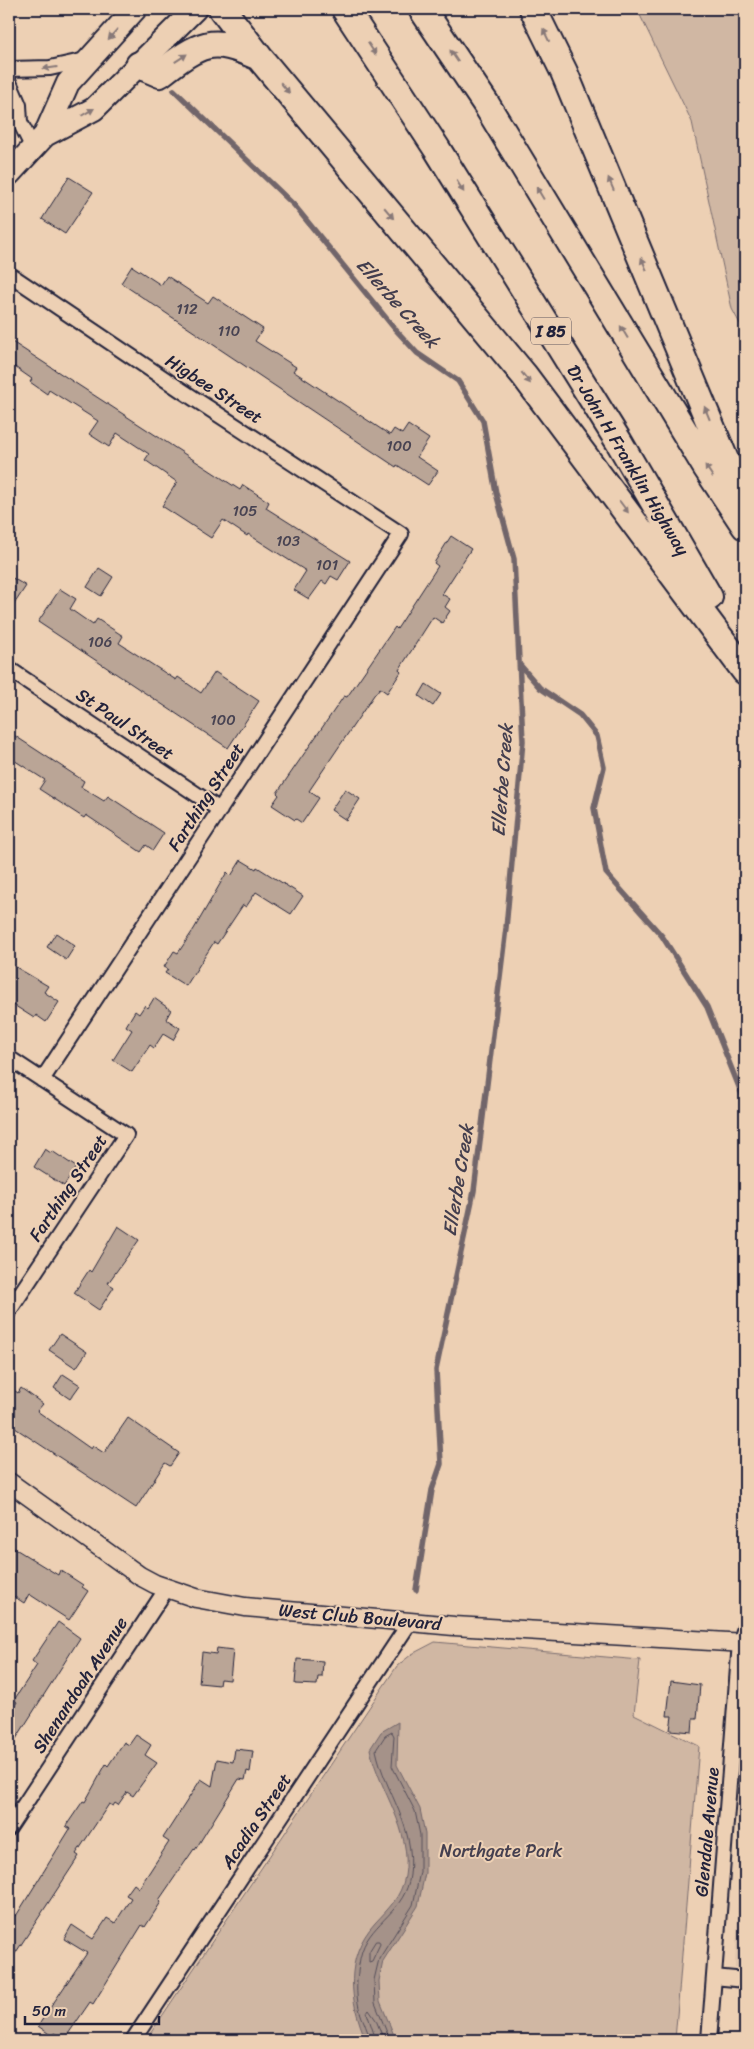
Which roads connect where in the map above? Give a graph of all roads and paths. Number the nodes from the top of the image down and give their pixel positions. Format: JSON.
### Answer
{"nodes":[{"id":1,"x":135,"y":9,"type":"edge"},
{"id":2,"x":195,"y":9,"type":"edge"},
{"id":3,"x":222,"y":9,"type":"edge"},
{"id":4,"x":345,"y":9,"type":"edge"},
{"id":5,"x":422,"y":9,"type":"edge"},
{"id":6,"x":534,"y":9,"type":"edge"},
{"id":7,"x":259,"y":57,"type":"junction"},
{"id":8,"x":91,"y":58,"type":"junction"},
{"id":9,"x":139,"y":65,"type":"junction"},
{"id":10,"x":9,"y":69,"type":"edge"},
{"id":11,"x":9,"y":82,"type":"edge"},
{"id":12,"x":39,"y":141,"type":"junction"},
{"id":13,"x":9,"y":174,"type":"edge"},
{"id":14,"x":9,"y":274,"type":"edge"},
{"id":15,"x":745,"y":507,"type":"edge"},
{"id":16,"x":745,"y":526,"type":"edge"},
{"id":17,"x":400,"y":534,"type":"joint"},
{"id":18,"x":745,"y":660,"type":"edge"},
{"id":19,"x":9,"y":669,"type":"edge"},
{"id":20,"x":745,"y":671,"type":"edge"},
{"id":21,"x":220,"y":810,"type":"junction"},
{"id":22,"x":9,"y":1058,"type":"edge"},
{"id":23,"x":42,"y":1080,"type":"junction"},
{"id":24,"x":9,"y":1311,"type":"edge"},
{"id":25,"x":9,"y":1482,"type":"edge"},
{"id":26,"x":167,"y":1588,"type":"junction"},
{"id":27,"x":410,"y":1622,"type":"junction"},
{"id":28,"x":743,"y":1638,"type":"edge"},
{"id":29,"x":9,"y":1828,"type":"edge"},
{"id":30,"x":714,"y":1977,"type":"junction"},
{"id":31,"x":745,"y":1980,"type":"edge"},
{"id":32,"x":133,"y":2040,"type":"edge"},
{"id":33,"x":709,"y":2040,"type":"edge"}],
"edges":[{"from":1,"to":8,"type":"main road","one_way":true},
{"from":2,"to":9,"type":"main road"},
{"from":3,"to":7,"type":"highway"},
{"from":4,"to":18,"type":"highway","name":"Dr John H Franklin Highway","number":"I 85","one_way":true},
{"from":16,"to":5,"type":"highway","one_way":true},
{"from":15,"to":6,"type":"highway","one_way":true},
{"from":9,"to":7,"type":"highway","one_way":true},
{"from":7,"to":20,"type":"highway","one_way":true},
{"from":8,"to":10,"type":"street","one_way":true},
{"from":8,"to":12,"type":"main road"},
{"from":12,"to":9,"type":"main road","one_way":true},
{"from":11,"to":12,"type":"street"},
{"from":12,"to":13,"type":"main road"},
{"from":14,"to":17,"type":"street","name":"Higbee Street"},
{"from":17,"to":21,"type":"street","name":"Farthing Street"},
{"from":19,"to":21,"type":"street","name":"St Paul Street"},
{"from":21,"to":23,"type":"street","name":"Farthing Street"},
{"from":22,"to":23,"type":"street"},
{"from":23,"to":24,"type":"street","name":"Farthing Street"},
{"from":25,"to":26,"type":"street","name":"West Club Boulevard"},
{"from":26,"to":27,"type":"street","name":"West Club Boulevard"},
{"from":26,"to":29,"type":"street","name":"Shenandoah Avenue"},
{"from":27,"to":28,"type":"street","name":"West Club Boulevard"},
{"from":27,"to":32,"type":"street","name":"Acadia Street"},
{"from":28,"to":30,"type":"street","name":"Glendale Avenue"},
{"from":30,"to":31,"type":"street"},
{"from":30,"to":33,"type":"street","name":"Glendale Avenue"}]}
